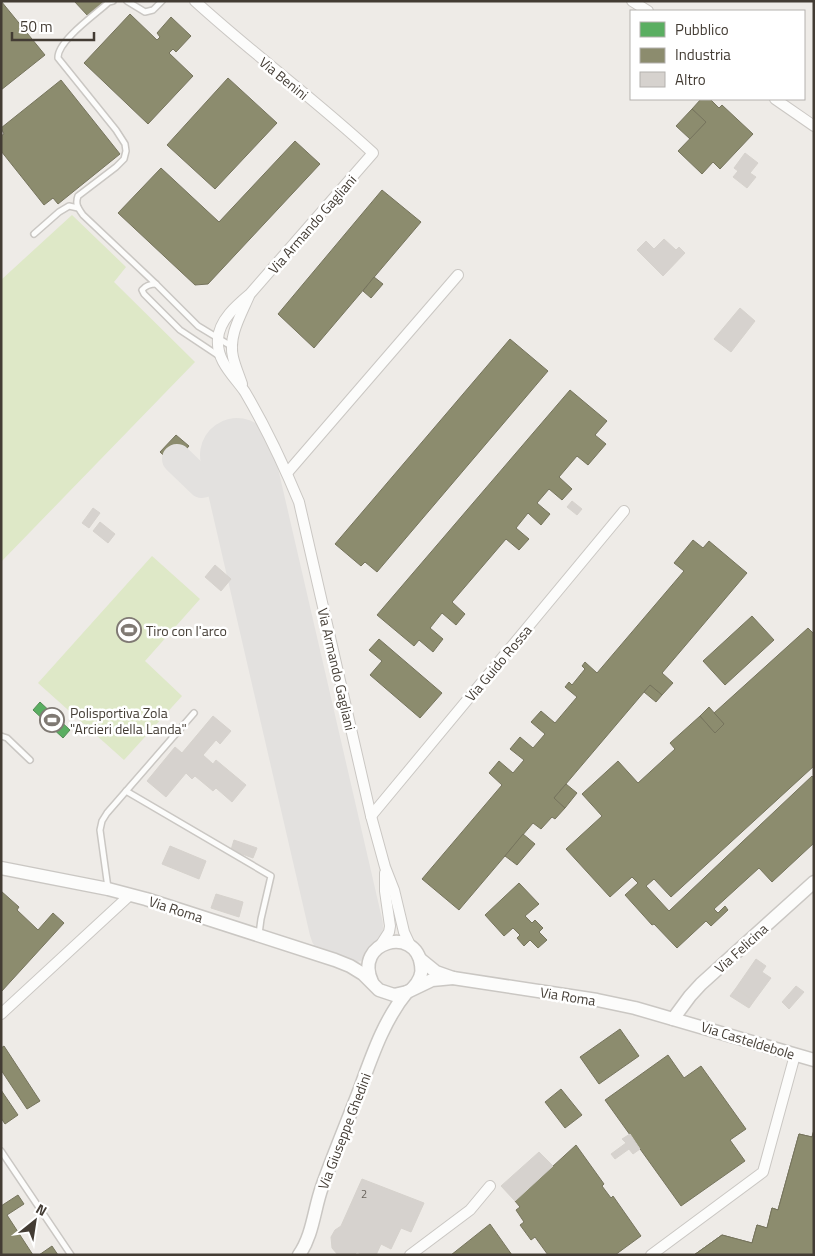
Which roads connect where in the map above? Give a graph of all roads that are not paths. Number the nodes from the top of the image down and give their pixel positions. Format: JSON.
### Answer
{"nodes":[{"id":1,"x":111,"y":1,"type":"edge"},
{"id":2,"x":126,"y":1,"type":"edge"},
{"id":3,"x":162,"y":1,"type":"edge"},
{"id":4,"x":194,"y":1,"type":"edge"},
{"id":5,"x":632,"y":1,"type":"edge"},
{"id":6,"x":646,"y":10,"type":"edge"},
{"id":7,"x":777,"y":100,"type":"edge"},
{"id":8,"x":814,"y":126,"type":"edge"},
{"id":9,"x":373,"y":153,"type":"joint"},
{"id":10,"x":78,"y":208,"type":"junction"},
{"id":11,"x":34,"y":234,"type":"dead end"},
{"id":12,"x":458,"y":275,"type":"dead end"},
{"id":13,"x":156,"y":284,"type":"junction"},
{"id":14,"x":250,"y":294,"type":"junction"},
{"id":15,"x":218,"y":338,"type":"junction"},
{"id":16,"x":231,"y":346,"type":"junction"},
{"id":17,"x":222,"y":358,"type":"junction"},
{"id":18,"x":244,"y":392,"type":"junction"},
{"id":19,"x":287,"y":473,"type":"junction"},
{"id":20,"x":624,"y":510,"type":"dead end"},
{"id":21,"x":194,"y":713,"type":"dead end"},
{"id":22,"x":1,"y":736,"type":"edge"},
{"id":23,"x":30,"y":760,"type":"dead end"},
{"id":24,"x":126,"y":791,"type":"junction"},
{"id":25,"x":371,"y":816,"type":"junction"},
{"id":26,"x":385,"y":867,"type":"junction"},
{"id":27,"x":1,"y":868,"type":"edge"},
{"id":28,"x":814,"y":882,"type":"edge"},
{"id":29,"x":108,"y":889,"type":"junction"},
{"id":30,"x":130,"y":895,"type":"junction"},
{"id":31,"x":259,"y":937,"type":"junction"},
{"id":32,"x":380,"y":946,"type":"junction"},
{"id":33,"x":411,"y":947,"type":"junction"},
{"id":34,"x":370,"y":958,"type":"junction"},
{"id":35,"x":420,"y":959,"type":"junction"},
{"id":36,"x":335,"y":960,"type":"junction"},
{"id":37,"x":453,"y":978,"type":"junction"},
{"id":38,"x":373,"y":984,"type":"junction"},
{"id":39,"x":409,"y":991,"type":"junction"},
{"id":40,"x":1,"y":1014,"type":"edge"},
{"id":41,"x":677,"y":1020,"type":"junction"},
{"id":42,"x":387,"y":1022,"type":"junction"},
{"id":43,"x":795,"y":1055,"type":"junction"},
{"id":44,"x":814,"y":1060,"type":"edge"},
{"id":45,"x":1,"y":1151,"type":"edge"},
{"id":46,"x":490,"y":1186,"type":"dead end"},
{"id":47,"x":307,"y":1249,"type":"edge"},
{"id":48,"x":71,"y":1255,"type":"edge"},
{"id":49,"x":299,"y":1255,"type":"edge"},
{"id":50,"x":410,"y":1255,"type":"edge"},
{"id":51,"x":651,"y":1255,"type":"edge"}],
"edges":[{"from":1,"to":10,"type":"lane"},
{"from":2,"to":3,"type":"lane"},
{"from":4,"to":9,"type":"street","name":"Via Benini"},
{"from":5,"to":6,"type":"street"},
{"from":7,"to":8,"type":"street"},
{"from":9,"to":14,"type":"street","name":"Via Armando Gagliani"},
{"from":10,"to":11,"type":"lane"},
{"from":10,"to":13,"type":"lane"},
{"from":12,"to":19,"type":"street"},
{"from":13,"to":15,"type":"lane"},
{"from":13,"to":17,"type":"lane","name":"Via Armando Gagliani"},
{"from":14,"to":15,"type":"street","name":"Via Armando Gagliani"},
{"from":14,"to":16,"type":"street","name":"Via Armando Gagliani"},
{"from":15,"to":16,"type":"lane"},
{"from":15,"to":17,"type":"street","name":"Via Armando Gagliani"},
{"from":16,"to":18,"type":"street","name":"Via Armando Gagliani"},
{"from":17,"to":18,"type":"street","name":"Via Armando Gagliani"},
{"from":18,"to":19,"type":"street","name":"Via Armando Gagliani"},
{"from":19,"to":25,"type":"street","name":"Via Armando Gagliani"},
{"from":20,"to":25,"type":"street","name":"Via Guido Rossa"},
{"from":21,"to":24,"type":"lane"},
{"from":22,"to":23,"type":"lane"},
{"from":24,"to":29,"type":"lane"},
{"from":24,"to":31,"type":"lane"},
{"from":25,"to":26,"type":"street","name":"Via Armando Gagliani"},
{"from":26,"to":32,"type":"street","name":"Via Armando Gagliani"},
{"from":26,"to":33,"type":"street","name":"Via Armando Gagliani"},
{"from":27,"to":29,"type":"street","name":"Via Roma"},
{"from":28,"to":41,"type":"street","name":"Via Felicina"},
{"from":29,"to":30,"type":"street","name":"Via Roma"},
{"from":30,"to":31,"type":"street","name":"Via Roma"},
{"from":30,"to":40,"type":"street","name":"Via Roma"},
{"from":31,"to":36,"type":"street","name":"Via Roma"},
{"from":32,"to":33,"type":"street"},
{"from":32,"to":34,"type":"street"},
{"from":33,"to":35,"type":"street","name":"Via Roma"},
{"from":34,"to":36,"type":"street","name":"Via Roma"},
{"from":34,"to":38,"type":"street"},
{"from":35,"to":37,"type":"street","name":"Via Roma"},
{"from":35,"to":39,"type":"street"},
{"from":36,"to":38,"type":"street","name":"Via Roma"},
{"from":37,"to":39,"type":"street","name":"Via Roma"},
{"from":37,"to":41,"type":"street","name":"Via Roma"},
{"from":38,"to":39,"type":"street","name":"Via Roma"},
{"from":38,"to":42,"type":"street"},
{"from":39,"to":42,"type":"street","name":"Via Giuseppe Ghedini"},
{"from":41,"to":43,"type":"street","name":"Via Casteldebole"},
{"from":42,"to":47,"type":"street","name":"Via Giuseppe Ghedini"},
{"from":43,"to":44,"type":"street","name":"Via Casteldebole"},
{"from":43,"to":51,"type":"street"},
{"from":45,"to":48,"type":"lane"},
{"from":46,"to":50,"type":"street"},
{"from":47,"to":49,"type":"street","name":"Via Giuseppe Ghedini"}]}
